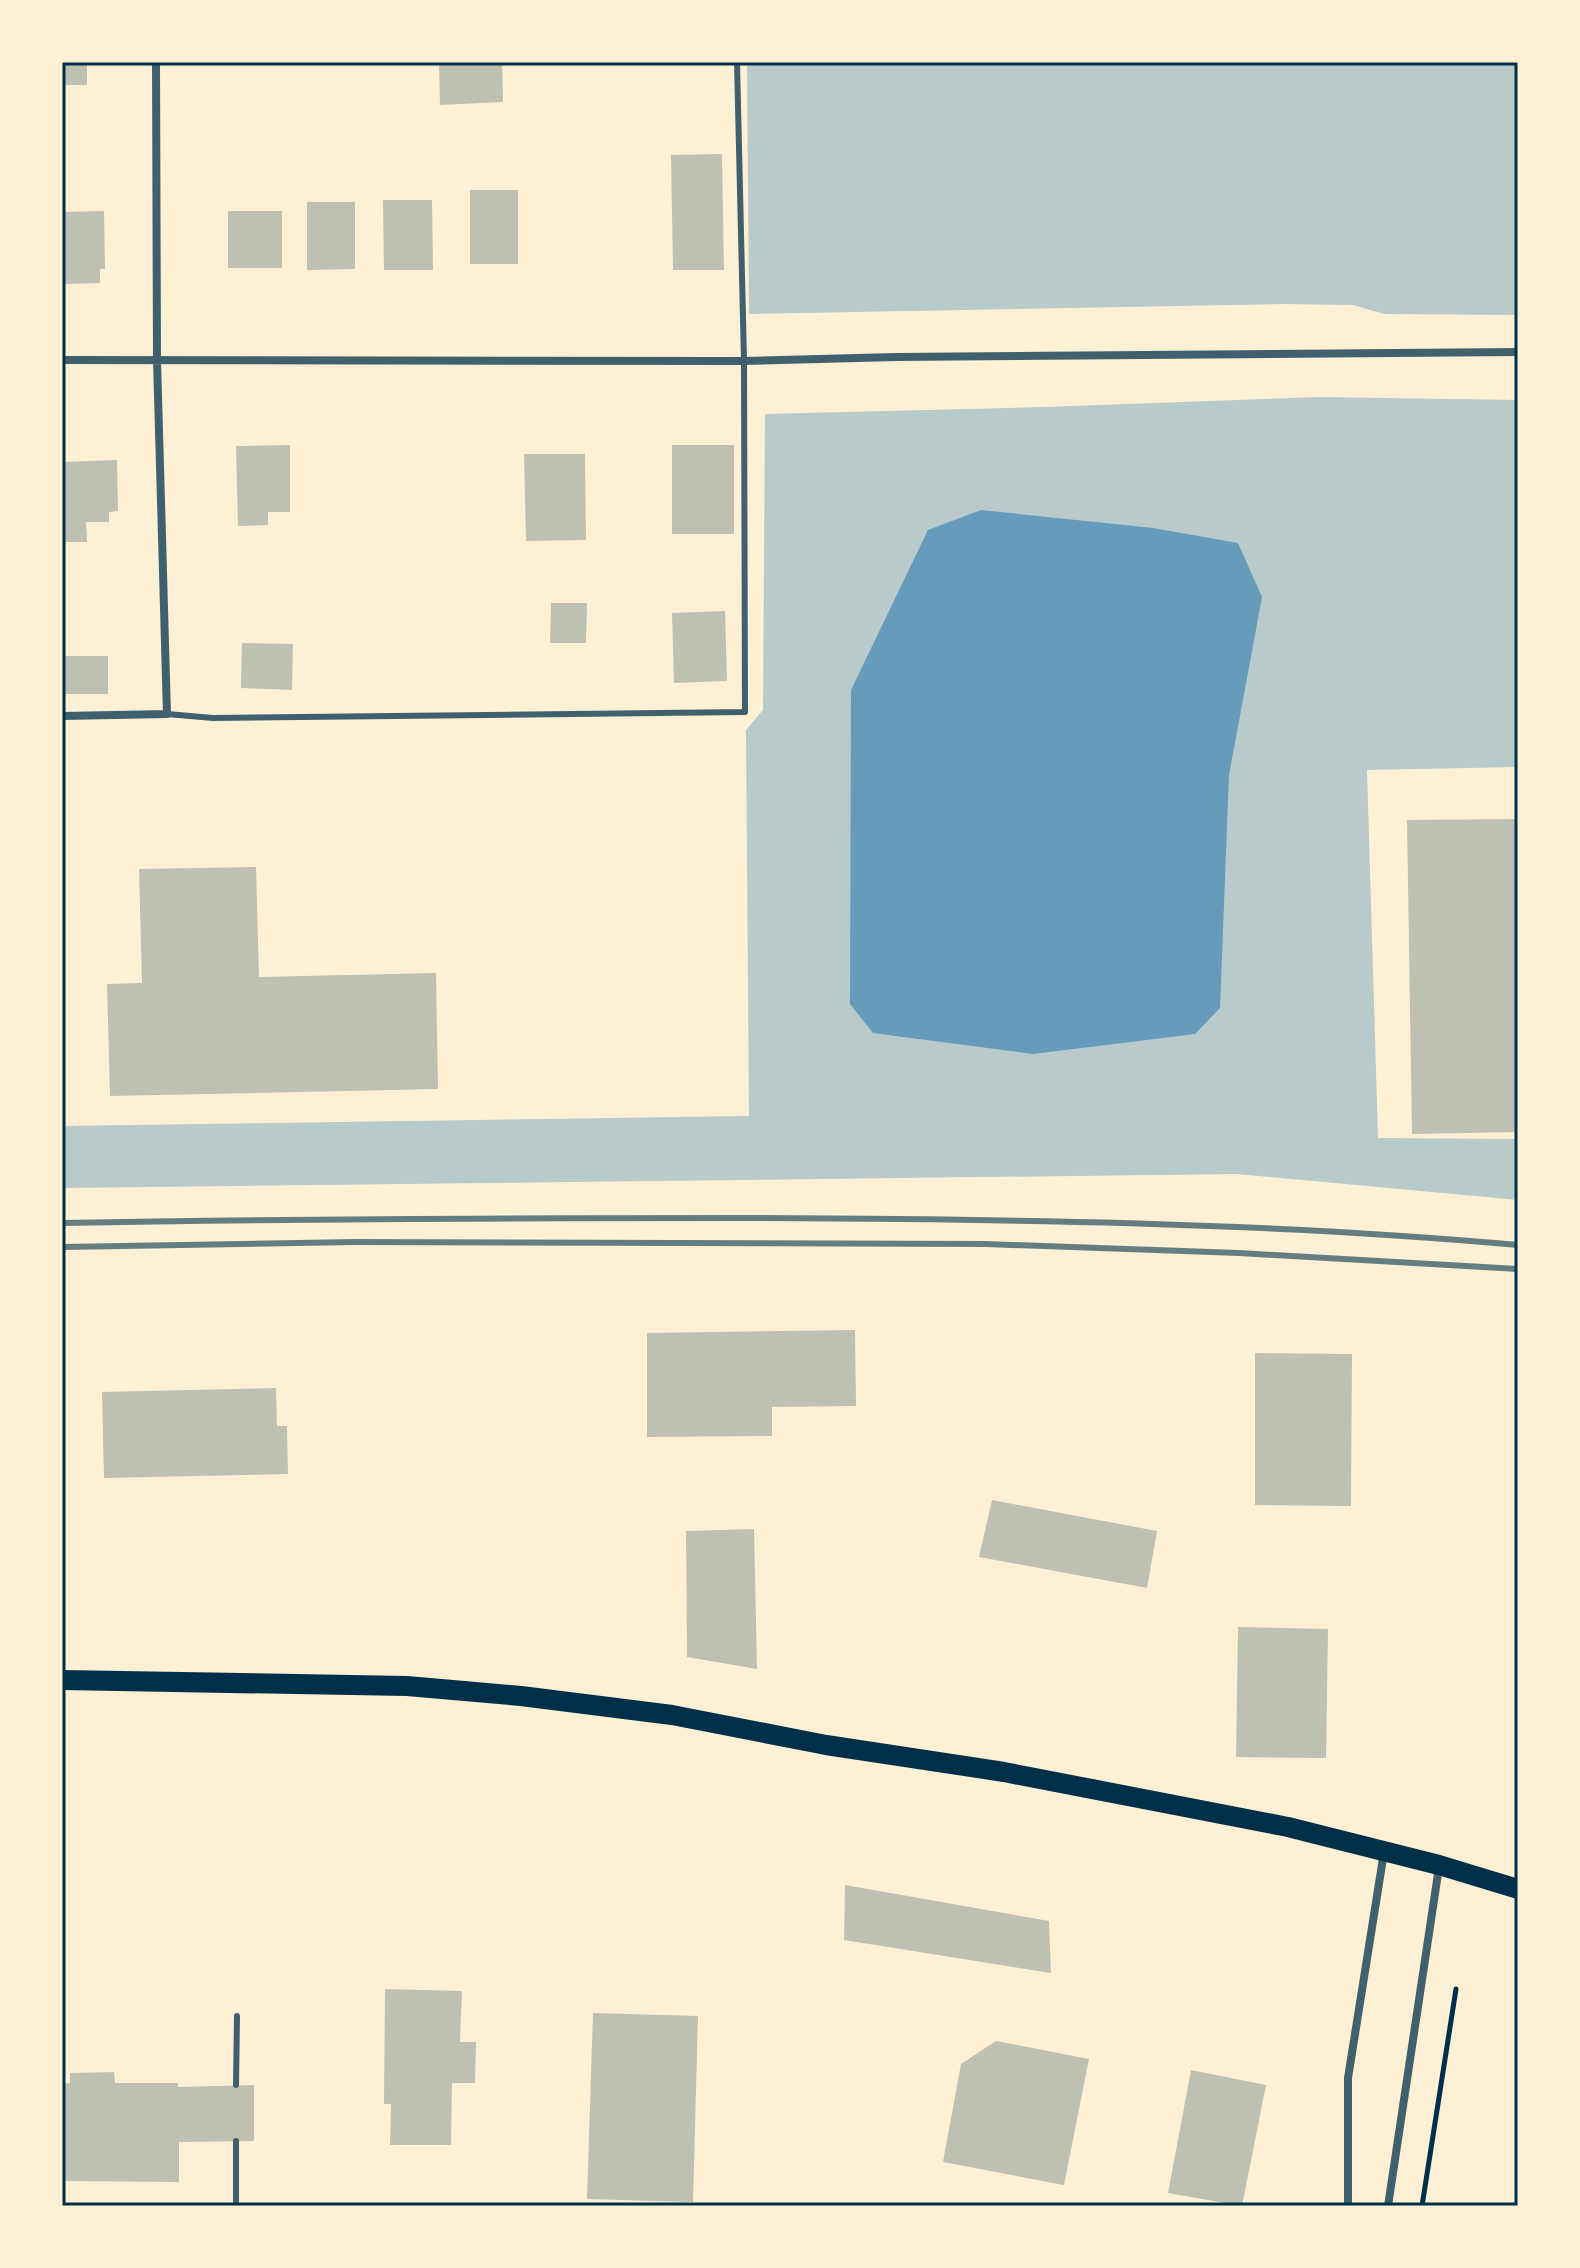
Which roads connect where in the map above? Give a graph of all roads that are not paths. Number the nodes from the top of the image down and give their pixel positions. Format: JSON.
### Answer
{"nodes":[{"id":1,"x":156,"y":62,"type":"edge"},
{"id":2,"x":737,"y":62,"type":"edge"},
{"id":3,"x":1518,"y":352,"type":"edge"},
{"id":4,"x":62,"y":360,"type":"edge"},
{"id":5,"x":157,"y":360,"type":"junction"},
{"id":6,"x":744,"y":361,"type":"junction"},
{"id":7,"x":167,"y":714,"type":"junction"},
{"id":8,"x":62,"y":716,"type":"edge"},
{"id":9,"x":62,"y":1680,"type":"edge"},
{"id":10,"x":1384,"y":1851,"type":"junction"},
{"id":11,"x":1439,"y":1865,"type":"junction"},
{"id":12,"x":1518,"y":1889,"type":"edge"},
{"id":13,"x":237,"y":2016,"type":"dead end"},
{"id":14,"x":236,"y":2085,"type":"dead end"},
{"id":15,"x":236,"y":2141,"type":"dead end"},
{"id":16,"x":236,"y":2206,"type":"edge"},
{"id":17,"x":1348,"y":2206,"type":"edge"},
{"id":18,"x":1388,"y":2206,"type":"edge"}],
"edges":[{"from":1,"to":5,"type":"street"},
{"from":2,"to":6,"type":"lane"},
{"from":3,"to":6,"type":"street"},
{"from":4,"to":5,"type":"street"},
{"from":5,"to":6,"type":"street"},
{"from":5,"to":7,"type":"street"},
{"from":6,"to":7,"type":"lane"},
{"from":7,"to":8,"type":"street"},
{"from":9,"to":10,"type":"main road"},
{"from":10,"to":11,"type":"main road"},
{"from":10,"to":17,"type":"street"},
{"from":11,"to":12,"type":"main road"},
{"from":11,"to":18,"type":"street"},
{"from":13,"to":14,"type":"lane"},
{"from":15,"to":16,"type":"lane"}]}
